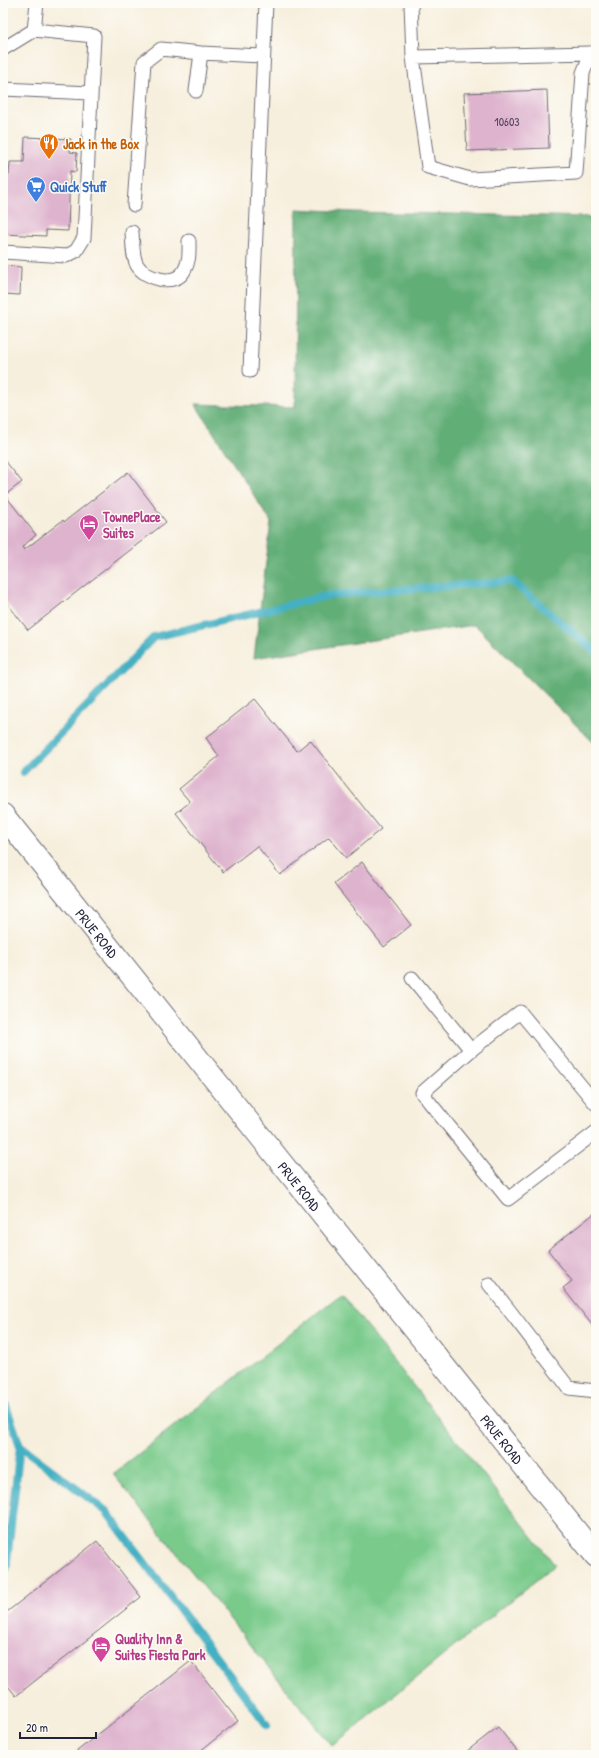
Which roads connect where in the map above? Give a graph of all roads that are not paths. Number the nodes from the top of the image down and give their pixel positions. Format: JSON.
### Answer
{"nodes":[{"id":1,"x":37,"y":3,"type":"edge"},
{"id":2,"x":266,"y":3,"type":"edge"},
{"id":3,"x":411,"y":3,"type":"edge"},
{"id":4,"x":34,"y":30,"type":"junction"},
{"id":5,"x":3,"y":49,"type":"edge"},
{"id":6,"x":201,"y":53,"type":"junction"},
{"id":7,"x":593,"y":54,"type":"edge"},
{"id":8,"x":263,"y":56,"type":"junction"},
{"id":9,"x":413,"y":57,"type":"junction"},
{"id":10,"x":3,"y":89,"type":"edge"},
{"id":11,"x":196,"y":91,"type":"dead end"},
{"id":12,"x":91,"y":93,"type":"junction"},
{"id":13,"x":134,"y":206,"type":"dead end"},
{"id":14,"x":132,"y":232,"type":"dead end"},
{"id":15,"x":189,"y":241,"type":"dead end"},
{"id":16,"x":3,"y":252,"type":"edge"},
{"id":17,"x":250,"y":371,"type":"dead end"},
{"id":18,"x":3,"y":815,"type":"edge"},
{"id":19,"x":412,"y":978,"type":"dead end"},
{"id":20,"x":471,"y":1050,"type":"junction"},
{"id":21,"x":596,"y":1103,"type":"edge"},
{"id":22,"x":596,"y":1132,"type":"edge"},
{"id":23,"x":490,"y":1284,"type":"dead end"},
{"id":24,"x":596,"y":1391,"type":"edge"},
{"id":25,"x":596,"y":1556,"type":"edge"}],
"edges":[{"from":1,"to":4,"type":"lane"},
{"from":2,"to":8,"type":"lane"},
{"from":3,"to":9,"type":"lane"},
{"from":4,"to":5,"type":"lane"},
{"from":4,"to":12,"type":"lane"},
{"from":6,"to":8,"type":"lane"},
{"from":6,"to":11,"type":"lane"},
{"from":6,"to":13,"type":"lane"},
{"from":7,"to":9,"type":"lane"},
{"from":7,"to":9,"type":"lane"},
{"from":8,"to":17,"type":"lane"},
{"from":10,"to":12,"type":"lane"},
{"from":12,"to":16,"type":"lane"},
{"from":14,"to":15,"type":"lane"},
{"from":18,"to":25,"type":"street","name":"PRUE ROAD"},
{"from":19,"to":20,"type":"lane"},
{"from":20,"to":21,"type":"lane"},
{"from":20,"to":22,"type":"lane"},
{"from":23,"to":24,"type":"lane"}]}
